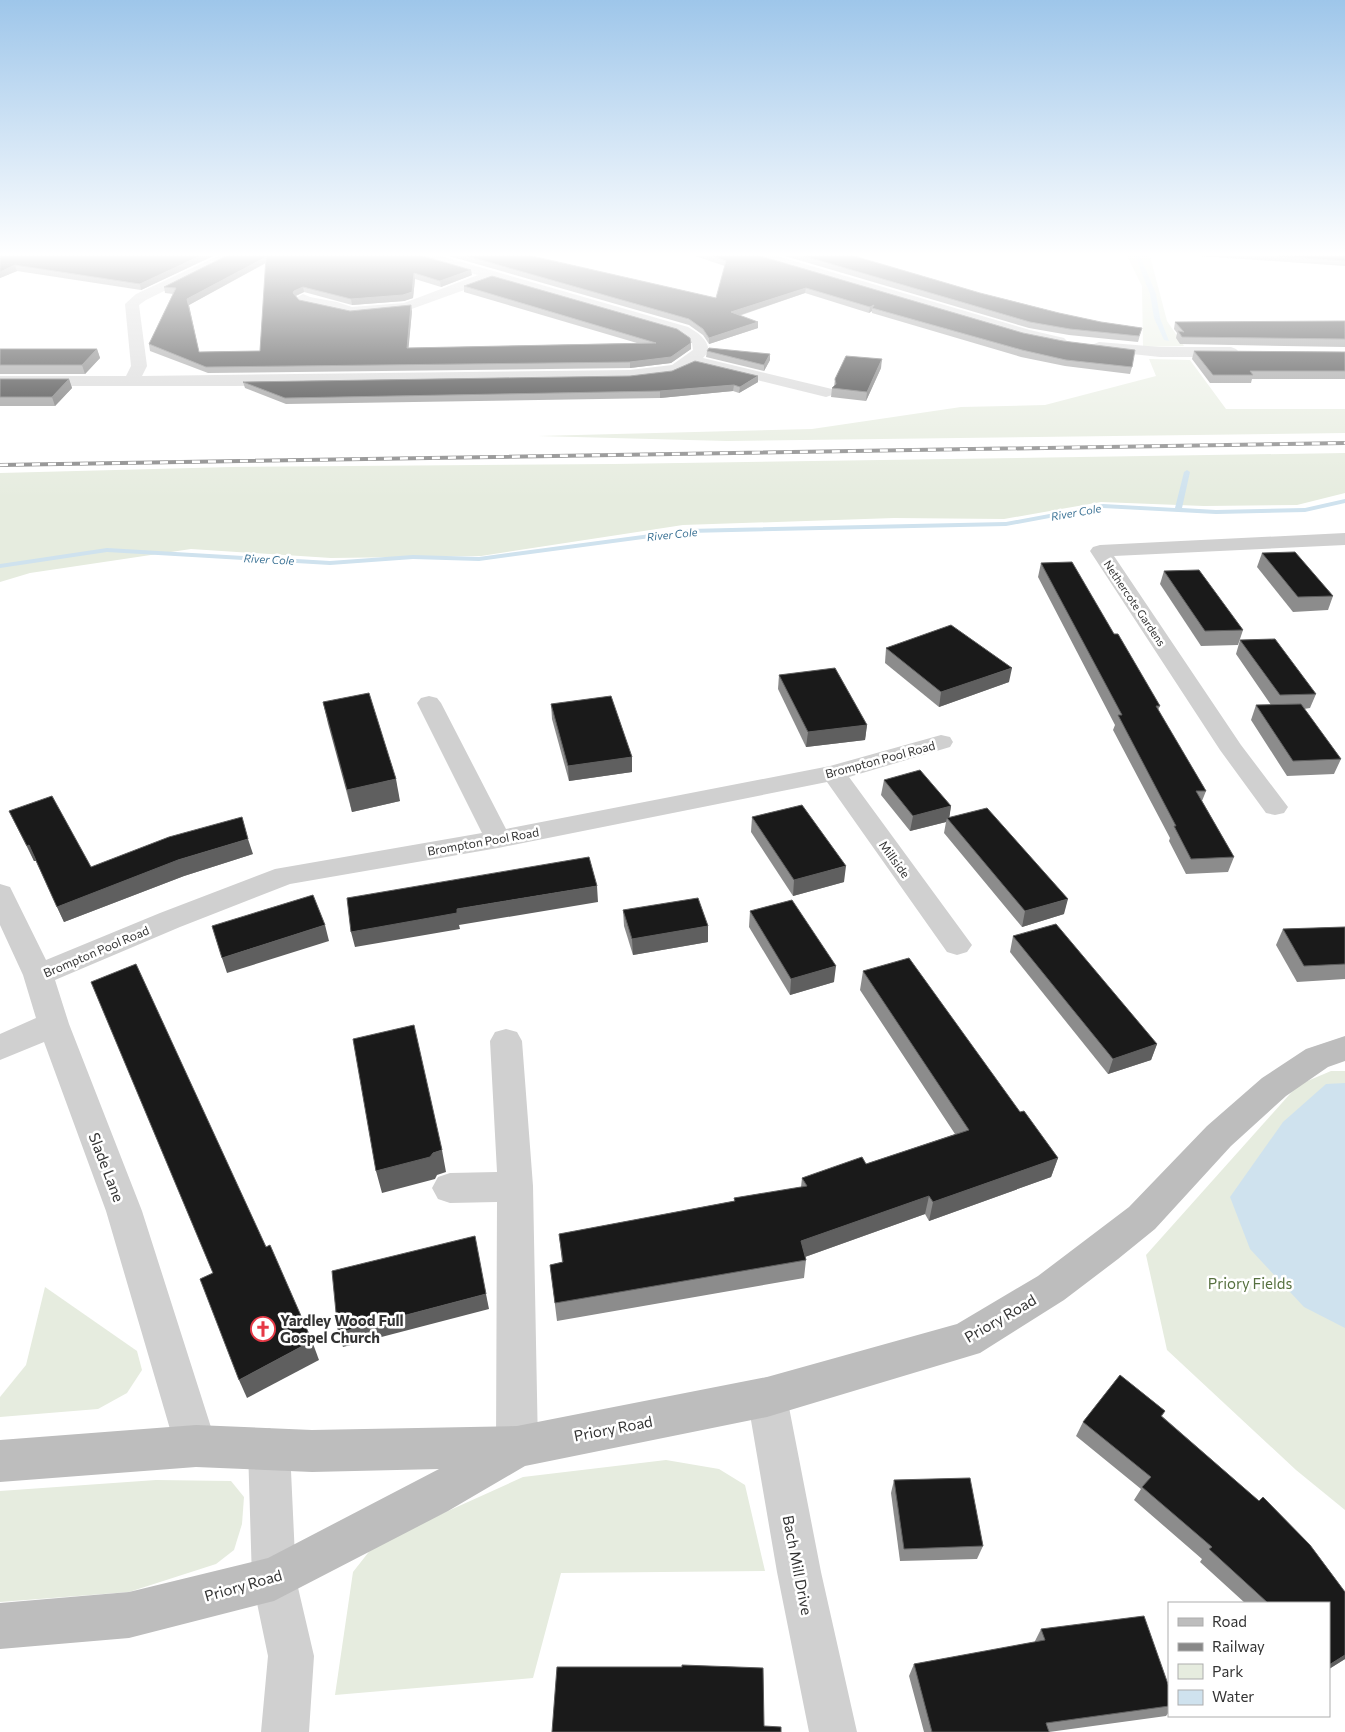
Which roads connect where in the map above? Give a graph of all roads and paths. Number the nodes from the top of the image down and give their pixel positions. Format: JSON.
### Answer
{"nodes":[{"id":1,"x":136,"y":337,"type":"edge"},
{"id":2,"x":693,"y":337,"type":"edge"},
{"id":3,"x":1041,"y":337,"type":"edge"},
{"id":4,"x":1071,"y":343,"type":"edge"},
{"id":5,"x":1087,"y":345,"type":"edge"},
{"id":6,"x":1248,"y":352,"type":"edge"},
{"id":7,"x":693,"y":360,"type":"junction"},
{"id":8,"x":0,"y":381,"type":"edge"},
{"id":9,"x":132,"y":381,"type":"junction"},
{"id":10,"x":834,"y":406,"type":"dead end"},
{"id":11,"x":1345,"y":539,"type":"edge"},
{"id":12,"x":429,"y":703,"type":"dead end"},
{"id":13,"x":941,"y":742,"type":"dead end"},
{"id":14,"x":833,"y":773,"type":"junction"},
{"id":15,"x":1275,"y":807,"type":"dead end"},
{"id":16,"x":498,"y":839,"type":"junction"},
{"id":17,"x":0,"y":894,"type":"edge"},
{"id":18,"x":957,"y":945,"type":"dead end"},
{"id":19,"x":38,"y":975,"type":"junction"},
{"id":20,"x":53,"y":1024,"type":"junction"},
{"id":21,"x":506,"y":1041,"type":"dead end"},
{"id":22,"x":0,"y":1048,"type":"edge"},
{"id":23,"x":1345,"y":1048,"type":"edge"},
{"id":24,"x":516,"y":1186,"type":"junction"},
{"id":25,"x":450,"y":1188,"type":"dead end"},
{"id":26,"x":767,"y":1397,"type":"junction"},
{"id":27,"x":196,"y":1446,"type":"junction"},
{"id":28,"x":517,"y":1447,"type":"junction"},
{"id":29,"x":269,"y":1449,"type":"junction"},
{"id":30,"x":0,"y":1461,"type":"edge"},
{"id":31,"x":274,"y":1579,"type":"junction"},
{"id":32,"x":0,"y":1626,"type":"edge"},
{"id":33,"x":286,"y":1732,"type":"edge"},
{"id":34,"x":833,"y":1732,"type":"edge"}],
"edges":[{"from":1,"to":9,"type":"street"},
{"from":2,"to":7,"type":"street"},
{"from":3,"to":4,"type":"street"},
{"from":5,"to":6,"type":"street"},
{"from":7,"to":9,"type":"street"},
{"from":7,"to":10,"type":"street"},
{"from":8,"to":9,"type":"street"},
{"from":11,"to":15,"type":"street","name":"Nethercote Gardens"},
{"from":12,"to":16,"type":"street"},
{"from":13,"to":14,"type":"street","name":"Brompton Pool Road"},
{"from":14,"to":16,"type":"street","name":"Brompton Pool Road"},
{"from":14,"to":18,"type":"street","name":"Millside"},
{"from":16,"to":19,"type":"street","name":"Brompton Pool Road"},
{"from":17,"to":19,"type":"street","name":"Slade Lane"},
{"from":19,"to":20,"type":"street","name":"Slade Lane"},
{"from":20,"to":22,"type":"street"},
{"from":20,"to":27,"type":"street","name":"Slade Lane"},
{"from":21,"to":24,"type":"street"},
{"from":23,"to":26,"type":"street","name":"Priory Road"},
{"from":24,"to":25,"type":"street"},
{"from":24,"to":28,"type":"street"},
{"from":26,"to":28,"type":"street","name":"Priory Road"},
{"from":26,"to":34,"type":"street","name":"Bach Mill Drive"},
{"from":27,"to":29,"type":"street","name":"Priory Road"},
{"from":27,"to":30,"type":"street","name":"Priory Road"},
{"from":28,"to":29,"type":"street","name":"Priory Road"},
{"from":28,"to":31,"type":"street","name":"Priory Road"},
{"from":29,"to":31,"type":"street"},
{"from":31,"to":32,"type":"street","name":"Priory Road"},
{"from":31,"to":33,"type":"street"}]}
